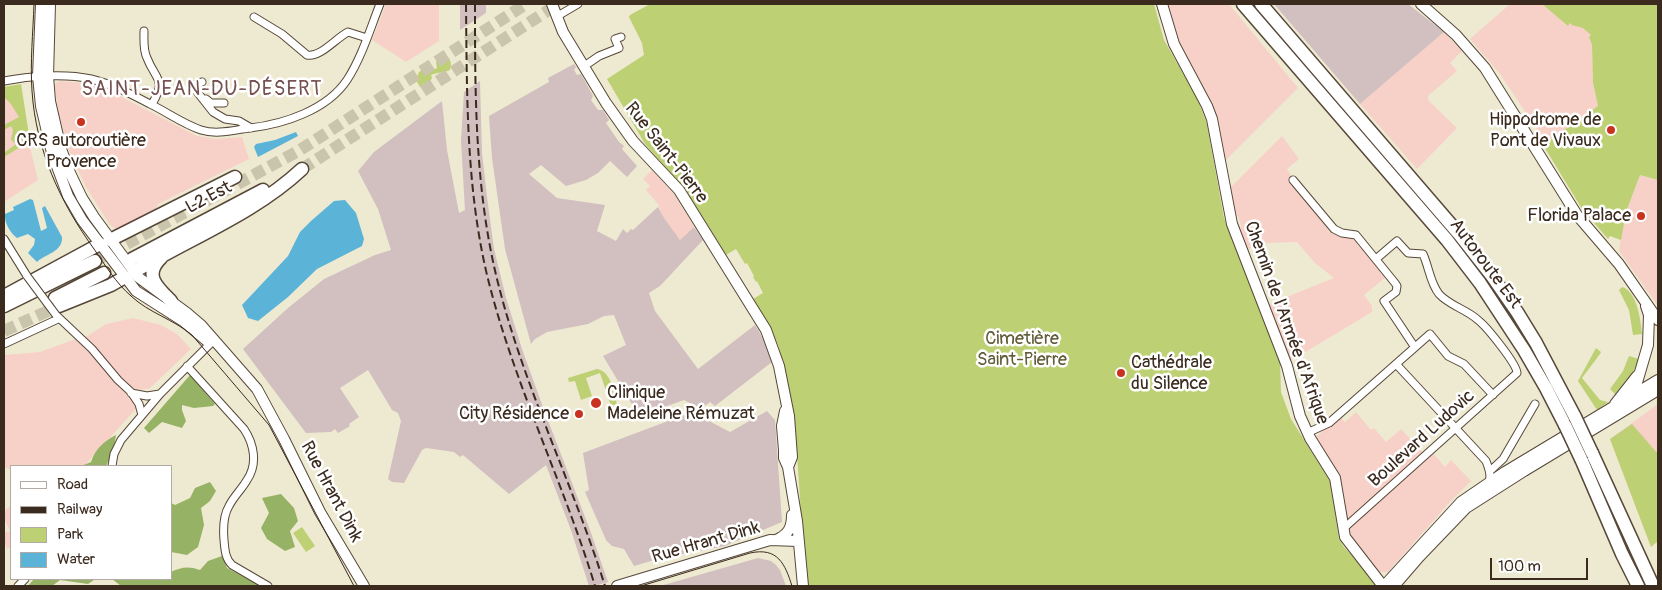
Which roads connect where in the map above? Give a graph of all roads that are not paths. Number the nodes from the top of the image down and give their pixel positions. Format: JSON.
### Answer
{"nodes":[{"id":1,"x":41,"y":4,"type":"edge"},
{"id":2,"x":50,"y":4,"type":"edge"},
{"id":3,"x":380,"y":4,"type":"edge"},
{"id":4,"x":552,"y":4,"type":"edge"},
{"id":5,"x":578,"y":4,"type":"edge"},
{"id":6,"x":1162,"y":4,"type":"edge"},
{"id":7,"x":1243,"y":4,"type":"edge"},
{"id":8,"x":1261,"y":4,"type":"edge"},
{"id":9,"x":1421,"y":4,"type":"edge"},
{"id":10,"x":254,"y":17,"type":"dead end"},
{"id":11,"x":556,"y":17,"type":"junction"},
{"id":12,"x":144,"y":31,"type":"dead end"},
{"id":13,"x":621,"y":37,"type":"dead end"},
{"id":14,"x":367,"y":38,"type":"junction"},
{"id":15,"x":583,"y":66,"type":"junction"},
{"id":16,"x":43,"y":76,"type":"junction"},
{"id":17,"x":4,"y":81,"type":"edge"},
{"id":18,"x":202,"y":82,"type":"dead end"},
{"id":19,"x":198,"y":93,"type":"junction"},
{"id":20,"x":224,"y":103,"type":"dead end"},
{"id":21,"x":152,"y":104,"type":"junction"},
{"id":22,"x":250,"y":128,"type":"junction"},
{"id":23,"x":234,"y":177,"type":"dead end"},
{"id":24,"x":1293,"y":180,"type":"dead end"},
{"id":25,"x":4,"y":239,"type":"edge"},
{"id":26,"x":105,"y":242,"type":"junction"},
{"id":27,"x":164,"y":254,"type":"junction"},
{"id":28,"x":132,"y":259,"type":"dead end"},
{"id":29,"x":1376,"y":259,"type":"junction"},
{"id":30,"x":95,"y":261,"type":"tunnel mouth"},
{"id":31,"x":104,"y":274,"type":"tunnel mouth"},
{"id":32,"x":129,"y":275,"type":"junction"},
{"id":33,"x":4,"y":296,"type":"edge"},
{"id":34,"x":171,"y":301,"type":"junction"},
{"id":35,"x":1646,"y":302,"type":"junction"},
{"id":36,"x":4,"y":306,"type":"edge"},
{"id":37,"x":57,"y":310,"type":"junction"},
{"id":38,"x":1658,"y":320,"type":"edge"},
{"id":39,"x":212,"y":342,"type":"junction"},
{"id":40,"x":4,"y":344,"type":"edge"},
{"id":41,"x":1414,"y":346,"type":"junction"},
{"id":42,"x":1396,"y":364,"type":"junction"},
{"id":43,"x":187,"y":366,"type":"junction"},
{"id":44,"x":1640,"y":371,"type":"junction"},
{"id":45,"x":1658,"y":380,"type":"edge"},
{"id":46,"x":1658,"y":390,"type":"edge"},
{"id":47,"x":131,"y":392,"type":"junction"},
{"id":48,"x":160,"y":394,"type":"junction"},
{"id":49,"x":1493,"y":395,"type":"junction"},
{"id":50,"x":1634,"y":395,"type":"junction"},
{"id":51,"x":1534,"y":404,"type":"dead end"},
{"id":52,"x":1614,"y":411,"type":"junction"},
{"id":53,"x":142,"y":415,"type":"junction"},
{"id":54,"x":1570,"y":421,"type":"junction"},
{"id":55,"x":1455,"y":428,"type":"junction"},
{"id":56,"x":1307,"y":433,"type":"junction"},
{"id":57,"x":1486,"y":461,"type":"junction"},
{"id":58,"x":1497,"y":464,"type":"junction"},
{"id":59,"x":112,"y":465,"type":"edge"},
{"id":60,"x":1490,"y":471,"type":"junction"},
{"id":61,"x":1506,"y":472,"type":"junction"},
{"id":62,"x":1490,"y":488,"type":"junction"},
{"id":63,"x":793,"y":504,"type":"junction"},
{"id":64,"x":1443,"y":526,"type":"junction"},
{"id":65,"x":1343,"y":529,"type":"junction"},
{"id":66,"x":776,"y":540,"type":"junction"},
{"id":67,"x":795,"y":541,"type":"junction"},
{"id":68,"x":268,"y":586,"type":"edge"},
{"id":69,"x":364,"y":586,"type":"edge"},
{"id":70,"x":617,"y":586,"type":"edge"},
{"id":71,"x":799,"y":586,"type":"edge"},
{"id":72,"x":803,"y":586,"type":"edge"},
{"id":73,"x":1383,"y":586,"type":"edge"},
{"id":74,"x":1394,"y":586,"type":"edge"},
{"id":75,"x":1638,"y":586,"type":"edge"},
{"id":76,"x":1654,"y":586,"type":"edge"}],
"edges":[{"from":1,"to":16,"type":"street"},
{"from":2,"to":16,"type":"street"},
{"from":3,"to":14,"type":"street"},
{"from":4,"to":11,"type":"street","name":"Rue Saint-Pierre"},
{"from":5,"to":11,"type":"street"},
{"from":6,"to":56,"type":"street","name":"Chemin de l'Armée d'Afrique"},
{"from":7,"to":54,"type":"highway","name":"Autoroute Est"},
{"from":8,"to":54,"type":"highway","name":"Autoroute Est"},
{"from":9,"to":35,"type":"street"},
{"from":10,"to":14,"type":"street"},
{"from":11,"to":15,"type":"street","name":"Rue Saint-Pierre"},
{"from":12,"to":21,"type":"street"},
{"from":13,"to":15,"type":"street"},
{"from":14,"to":22,"type":"street"},
{"from":15,"to":63,"type":"street","name":"Rue Saint-Pierre"},
{"from":16,"to":17,"type":"street"},
{"from":16,"to":21,"type":"street"},
{"from":16,"to":26,"type":"street"},
{"from":18,"to":19,"type":"street"},
{"from":19,"to":20,"type":"street"},
{"from":19,"to":22,"type":"street"},
{"from":21,"to":22,"type":"street"},
{"from":23,"to":26,"type":"highway"},
{"from":24,"to":29,"type":"street"},
{"from":25,"to":37,"type":"street","bridge":true},
{"from":26,"to":32,"type":"street"},
{"from":26,"to":33,"type":"highway"},
{"from":27,"to":28,"type":"highway","name":"L2 Est"},
{"from":27,"to":32,"type":"highway"},
{"from":27,"to":34,"type":"highway"},
{"from":29,"to":41,"type":"street"},
{"from":29,"to":49,"type":"street","name":"Boulevard Ludovic"},
{"from":30,"to":36,"type":"highway"},
{"from":31,"to":37,"type":"highway"},
{"from":32,"to":34,"type":"street"},
{"from":32,"to":37,"type":"highway"},
{"from":32,"to":39,"type":"street"},
{"from":34,"to":39,"type":"street"},
{"from":35,"to":38,"type":"street"},
{"from":35,"to":44,"type":"street"},
{"from":37,"to":40,"type":"street"},
{"from":37,"to":47,"type":"street"},
{"from":39,"to":43,"type":"street"},
{"from":39,"to":69,"type":"street","name":"Rue Hrant Dink"},
{"from":41,"to":42,"type":"street"},
{"from":41,"to":49,"type":"street"},
{"from":42,"to":55,"type":"street"},
{"from":42,"to":56,"type":"street"},
{"from":43,"to":48,"type":"street"},
{"from":43,"to":68,"type":"street"},
{"from":44,"to":50,"type":"street"},
{"from":44,"to":52,"type":"street"},
{"from":45,"to":50,"type":"street"},
{"from":46,"to":52,"type":"street"},
{"from":47,"to":48,"type":"street"},
{"from":47,"to":53,"type":"street"},
{"from":48,"to":53,"type":"street"},
{"from":49,"to":55,"type":"street","name":"Boulevard Ludovic"},
{"from":50,"to":52,"type":"street"},
{"from":51,"to":58,"type":"street"},
{"from":52,"to":61,"type":"street"},
{"from":52,"to":62,"type":"street"},
{"from":53,"to":59,"type":"street"},
{"from":54,"to":75,"type":"highway","name":"Autoroute Est","bridge":true},
{"from":54,"to":76,"type":"highway","name":"Autoroute Est","bridge":true},
{"from":55,"to":57,"type":"street"},
{"from":55,"to":65,"type":"street","name":"Boulevard Ludovic"},
{"from":56,"to":65,"type":"street","name":"Chemin de l'Armée d'Afrique"},
{"from":57,"to":58,"type":"street"},
{"from":57,"to":60,"type":"street"},
{"from":58,"to":60,"type":"street"},
{"from":58,"to":61,"type":"street"},
{"from":60,"to":62,"type":"street"},
{"from":61,"to":62,"type":"street"},
{"from":62,"to":64,"type":"street"},
{"from":63,"to":66,"type":"street","name":"Rue Hrant Dink"},
{"from":63,"to":67,"type":"street","name":"Rue Saint-Pierre"},
{"from":64,"to":73,"type":"street"},
{"from":64,"to":74,"type":"street"},
{"from":65,"to":73,"type":"street","name":"Chemin de l'Armée d'Afrique"},
{"from":66,"to":67,"type":"street","name":"Rue Hrant Dink"},
{"from":66,"to":70,"type":"street","name":"Rue Hrant Dink"},
{"from":67,"to":71,"type":"street","name":"Rue Saint-Pierre"},
{"from":67,"to":72,"type":"street","name":"Rue Saint-Pierre"}]}
